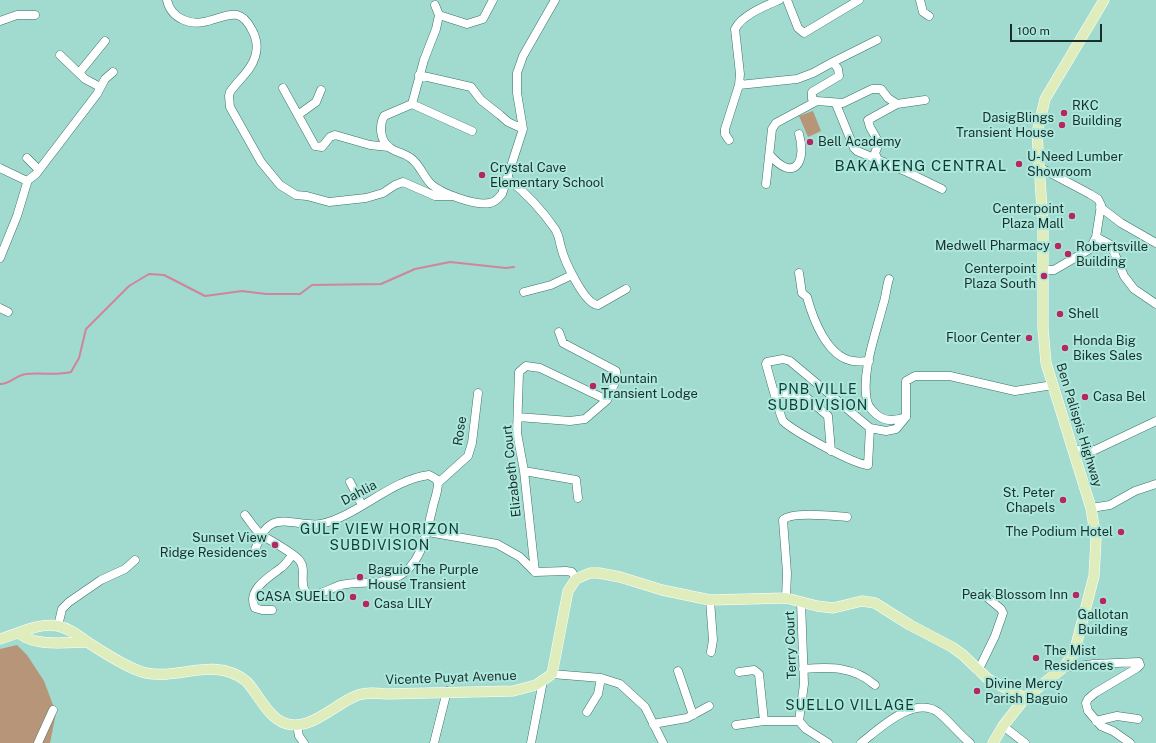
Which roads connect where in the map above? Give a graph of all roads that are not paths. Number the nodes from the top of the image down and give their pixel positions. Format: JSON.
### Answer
{"nodes":[{"id":1,"x":167,"y":0,"type":"edge"},
{"id":2,"x":493,"y":0,"type":"edge"},
{"id":3,"x":555,"y":0,"type":"edge"},
{"id":4,"x":779,"y":0,"type":"edge"},
{"id":5,"x":786,"y":0,"type":"edge"},
{"id":6,"x":858,"y":0,"type":"edge"},
{"id":7,"x":920,"y":0,"type":"edge"},
{"id":8,"x":1104,"y":0,"type":"edge"},
{"id":9,"x":847,"y":3,"type":"edge"},
{"id":10,"x":435,"y":5,"type":"dead end"},
{"id":11,"x":35,"y":15,"type":"dead end"},
{"id":12,"x":439,"y":15,"type":"junction"},
{"id":13,"x":929,"y":16,"type":"dead end"},
{"id":14,"x":1,"y":22,"type":"edge"},
{"id":15,"x":877,"y":40,"type":"dead end"},
{"id":16,"x":105,"y":41,"type":"dead end"},
{"id":17,"x":60,"y":55,"type":"dead end"},
{"id":18,"x":833,"y":62,"type":"junction"},
{"id":19,"x":113,"y":72,"type":"dead end"},
{"id":20,"x":79,"y":73,"type":"junction"},
{"id":21,"x":419,"y":75,"type":"junction"},
{"id":22,"x":739,"y":85,"type":"junction"},
{"id":23,"x":100,"y":87,"type":"junction"},
{"id":24,"x":283,"y":88,"type":"dead end"},
{"id":25,"x":322,"y":90,"type":"dead end"},
{"id":26,"x":924,"y":100,"type":"dead end"},
{"id":27,"x":817,"y":101,"type":"junction"},
{"id":28,"x":412,"y":104,"type":"junction"},
{"id":29,"x":836,"y":104,"type":"junction"},
{"id":30,"x":897,"y":104,"type":"junction"},
{"id":31,"x":298,"y":115,"type":"junction"},
{"id":32,"x":523,"y":129,"type":"junction"},
{"id":33,"x":472,"y":131,"type":"dead end"},
{"id":34,"x":798,"y":134,"type":"dead end"},
{"id":35,"x":729,"y":140,"type":"dead end"},
{"id":36,"x":389,"y":147,"type":"junction"},
{"id":37,"x":770,"y":155,"type":"junction"},
{"id":38,"x":27,"y":158,"type":"dead end"},
{"id":39,"x":878,"y":160,"type":"junction"},
{"id":40,"x":1039,"y":167,"type":"junction"},
{"id":41,"x":0,"y":168,"type":"edge"},
{"id":42,"x":39,"y":170,"type":"junction"},
{"id":43,"x":507,"y":178,"type":"junction"},
{"id":44,"x":27,"y":180,"type":"junction"},
{"id":45,"x":766,"y":184,"type":"dead end"},
{"id":46,"x":942,"y":189,"type":"dead end"},
{"id":47,"x":453,"y":196,"type":"junction"},
{"id":48,"x":1100,"y":207,"type":"junction"},
{"id":49,"x":1096,"y":237,"type":"junction"},
{"id":50,"x":1156,"y":243,"type":"edge"},
{"id":51,"x":0,"y":258,"type":"edge"},
{"id":52,"x":1043,"y":270,"type":"junction"},
{"id":53,"x":799,"y":273,"type":"dead end"},
{"id":54,"x":572,"y":275,"type":"junction"},
{"id":55,"x":889,"y":278,"type":"dead end"},
{"id":56,"x":626,"y":289,"type":"dead end"},
{"id":57,"x":524,"y":292,"type":"dead end"},
{"id":58,"x":1156,"y":304,"type":"edge"},
{"id":59,"x":0,"y":308,"type":"edge"},
{"id":60,"x":8,"y":312,"type":"dead end"},
{"id":61,"x":559,"y":332,"type":"dead end"},
{"id":62,"x":869,"y":361,"type":"junction"},
{"id":63,"x":1053,"y":385,"type":"junction"},
{"id":64,"x":775,"y":392,"type":"junction"},
{"id":65,"x":478,"y":394,"type":"dead end"},
{"id":66,"x":607,"y":400,"type":"junction"},
{"id":67,"x":518,"y":417,"type":"junction"},
{"id":68,"x":906,"y":417,"type":"junction"},
{"id":69,"x":1156,"y":421,"type":"edge"},
{"id":70,"x":870,"y":428,"type":"junction"},
{"id":71,"x":1075,"y":450,"type":"junction"},
{"id":72,"x":831,"y":451,"type":"junction"},
{"id":73,"x":524,"y":472,"type":"junction"},
{"id":74,"x":350,"y":482,"type":"dead end"},
{"id":75,"x":438,"y":482,"type":"junction"},
{"id":76,"x":1156,"y":484,"type":"edge"},
{"id":77,"x":578,"y":498,"type":"dead end"},
{"id":78,"x":362,"y":505,"type":"junction"},
{"id":79,"x":1091,"y":508,"type":"junction"},
{"id":80,"x":245,"y":515,"type":"dead end"},
{"id":81,"x":847,"y":517,"type":"dead end"},
{"id":82,"x":428,"y":532,"type":"junction"},
{"id":83,"x":261,"y":535,"type":"junction"},
{"id":84,"x":254,"y":552,"type":"dead end"},
{"id":85,"x":292,"y":555,"type":"junction"},
{"id":86,"x":135,"y":560,"type":"dead end"},
{"id":87,"x":535,"y":572,"type":"junction"},
{"id":88,"x":576,"y":579,"type":"junction"},
{"id":89,"x":983,"y":594,"type":"dead end"},
{"id":90,"x":786,"y":598,"type":"junction"},
{"id":91,"x":710,"y":600,"type":"junction"},
{"id":92,"x":801,"y":602,"type":"junction"},
{"id":93,"x":272,"y":610,"type":"dead end"},
{"id":94,"x":58,"y":626,"type":"junction"},
{"id":95,"x":20,"y":634,"type":"junction"},
{"id":96,"x":0,"y":639,"type":"edge"},
{"id":97,"x":88,"y":642,"type":"junction"},
{"id":98,"x":711,"y":652,"type":"dead end"},
{"id":99,"x":1063,"y":668,"type":"junction"},
{"id":100,"x":803,"y":669,"type":"junction"},
{"id":101,"x":678,"y":671,"type":"dead end"},
{"id":102,"x":978,"y":671,"type":"junction"},
{"id":103,"x":739,"y":672,"type":"dead end"},
{"id":104,"x":552,"y":674,"type":"junction"},
{"id":105,"x":601,"y":678,"type":"junction"},
{"id":106,"x":543,"y":682,"type":"junction"},
{"id":107,"x":875,"y":686,"type":"dead end"},
{"id":108,"x":447,"y":691,"type":"junction"},
{"id":109,"x":1026,"y":698,"type":"junction"},
{"id":110,"x":709,"y":706,"type":"dead end"},
{"id":111,"x":52,"y":710,"type":"dead end"},
{"id":112,"x":587,"y":712,"type":"dead end"},
{"id":113,"x":693,"y":715,"type":"junction"},
{"id":114,"x":1138,"y":719,"type":"dead end"},
{"id":115,"x":764,"y":721,"type":"junction"},
{"id":116,"x":799,"y":721,"type":"junction"},
{"id":117,"x":1096,"y":721,"type":"junction"},
{"id":118,"x":653,"y":724,"type":"junction"},
{"id":119,"x":297,"y":725,"type":"junction"},
{"id":120,"x":736,"y":725,"type":"dead end"},
{"id":121,"x":1003,"y":726,"type":"junction"},
{"id":122,"x":38,"y":743,"type":"edge"},
{"id":123,"x":304,"y":743,"type":"edge"},
{"id":124,"x":434,"y":743,"type":"edge"},
{"id":125,"x":531,"y":743,"type":"edge"},
{"id":126,"x":662,"y":743,"type":"edge"},
{"id":127,"x":828,"y":743,"type":"edge"},
{"id":128,"x":861,"y":743,"type":"edge"},
{"id":129,"x":970,"y":743,"type":"edge"},
{"id":130,"x":993,"y":743,"type":"edge"},
{"id":131,"x":1025,"y":743,"type":"edge"},
{"id":132,"x":1130,"y":743,"type":"edge"}],
"edges":[{"from":1,"to":47,"type":"street"},
{"from":2,"to":12,"type":"street"},
{"from":3,"to":32,"type":"street"},
{"from":4,"to":22,"type":"street"},
{"from":5,"to":9,"type":"street"},
{"from":6,"to":9,"type":"street"},
{"from":7,"to":13,"type":"street"},
{"from":8,"to":40,"type":"main road","name":"Ben Palispis Highway"},
{"from":10,"to":12,"type":"street"},
{"from":11,"to":14,"type":"street"},
{"from":12,"to":21,"type":"street"},
{"from":15,"to":18,"type":"street"},
{"from":16,"to":20,"type":"street"},
{"from":17,"to":20,"type":"street"},
{"from":18,"to":22,"type":"street"},
{"from":18,"to":27,"type":"street"},
{"from":19,"to":23,"type":"street"},
{"from":20,"to":23,"type":"street"},
{"from":21,"to":28,"type":"street"},
{"from":21,"to":32,"type":"street"},
{"from":22,"to":35,"type":"street"},
{"from":23,"to":42,"type":"street"},
{"from":24,"to":31,"type":"street"},
{"from":25,"to":31,"type":"street"},
{"from":26,"to":30,"type":"street"},
{"from":27,"to":29,"type":"street"},
{"from":27,"to":37,"type":"street"},
{"from":28,"to":33,"type":"street"},
{"from":28,"to":36,"type":"street"},
{"from":29,"to":30,"type":"street"},
{"from":29,"to":39,"type":"street"},
{"from":30,"to":39,"type":"street"},
{"from":31,"to":36,"type":"street"},
{"from":32,"to":43,"type":"street"},
{"from":34,"to":37,"type":"street"},
{"from":36,"to":47,"type":"street"},
{"from":37,"to":45,"type":"street"},
{"from":38,"to":42,"type":"street"},
{"from":39,"to":46,"type":"street"},
{"from":40,"to":48,"type":"street"},
{"from":40,"to":52,"type":"main road","name":"Ben Palispis Highway"},
{"from":41,"to":44,"type":"street"},
{"from":42,"to":44,"type":"street"},
{"from":43,"to":47,"type":"street"},
{"from":43,"to":54,"type":"street"},
{"from":44,"to":51,"type":"street"},
{"from":48,"to":49,"type":"street"},
{"from":48,"to":50,"type":"street"},
{"from":49,"to":52,"type":"street"},
{"from":49,"to":58,"type":"street"},
{"from":52,"to":63,"type":"main road","name":"Ben Palispis Highway"},
{"from":53,"to":62,"type":"street"},
{"from":54,"to":56,"type":"street"},
{"from":54,"to":57,"type":"street"},
{"from":55,"to":62,"type":"street"},
{"from":59,"to":60,"type":"street"},
{"from":61,"to":66,"type":"street"},
{"from":62,"to":68,"type":"street"},
{"from":63,"to":68,"type":"street"},
{"from":63,"to":71,"type":"main road","name":"Ben Palispis Highway"},
{"from":64,"to":70,"type":"street"},
{"from":64,"to":72,"type":"street"},
{"from":64,"to":72,"type":"street"},
{"from":65,"to":75,"type":"street","name":"Rose"},
{"from":66,"to":67,"type":"street","name":"Elizabeth Court"},
{"from":66,"to":67,"type":"street"},
{"from":67,"to":73,"type":"street","name":"Elizabeth Court"},
{"from":68,"to":70,"type":"street"},
{"from":69,"to":71,"type":"street"},
{"from":70,"to":72,"type":"street"},
{"from":71,"to":79,"type":"main road","name":"Ben Palispis Highway"},
{"from":73,"to":77,"type":"street"},
{"from":73,"to":87,"type":"street","name":"Elizabeth Court"},
{"from":74,"to":78,"type":"street"},
{"from":75,"to":78,"type":"street","name":"Dahlia"},
{"from":75,"to":82,"type":"street"},
{"from":76,"to":79,"type":"street"},
{"from":78,"to":83,"type":"street","name":"Dahlia"},
{"from":79,"to":99,"type":"main road","name":"Ben Palispis Highway"},
{"from":80,"to":83,"type":"street"},
{"from":81,"to":90,"type":"street"},
{"from":82,"to":85,"type":"street"},
{"from":82,"to":87,"type":"street"},
{"from":83,"to":84,"type":"street","name":"Dahlia"},
{"from":83,"to":85,"type":"street"},
{"from":85,"to":93,"type":"street"},
{"from":86,"to":94,"type":"street"},
{"from":87,"to":88,"type":"street"},
{"from":88,"to":91,"type":"main road"},
{"from":88,"to":104,"type":"main road"},
{"from":89,"to":102,"type":"street"},
{"from":90,"to":91,"type":"main road"},
{"from":90,"to":92,"type":"main road"},
{"from":91,"to":98,"type":"street"},
{"from":92,"to":100,"type":"street","name":"Terry Court"},
{"from":92,"to":102,"type":"main road"},
{"from":94,"to":95,"type":"main road"},
{"from":94,"to":97,"type":"main road"},
{"from":95,"to":96,"type":"main road"},
{"from":95,"to":97,"type":"main road"},
{"from":97,"to":119,"type":"main road"},
{"from":99,"to":109,"type":"main road","name":"Ben Palispis Highway"},
{"from":99,"to":117,"type":"street"},
{"from":100,"to":107,"type":"street"},
{"from":100,"to":116,"type":"street","name":"Terry Court"},
{"from":101,"to":113,"type":"street"},
{"from":102,"to":109,"type":"main road"},
{"from":103,"to":115,"type":"street"},
{"from":104,"to":105,"type":"street"},
{"from":104,"to":106,"type":"main road","name":"Vicente Puyat Avenue"},
{"from":105,"to":112,"type":"street"},
{"from":105,"to":118,"type":"street"},
{"from":106,"to":108,"type":"main road","name":"Vicente Puyat Avenue"},
{"from":106,"to":125,"type":"street"},
{"from":108,"to":119,"type":"main road","name":"Vicente Puyat Avenue"},
{"from":108,"to":124,"type":"street"},
{"from":109,"to":121,"type":"main road","name":"Ben Palispis Highway"},
{"from":110,"to":113,"type":"street"},
{"from":111,"to":122,"type":"street"},
{"from":113,"to":118,"type":"street"},
{"from":114,"to":117,"type":"street"},
{"from":115,"to":116,"type":"street"},
{"from":115,"to":120,"type":"street"},
{"from":116,"to":127,"type":"street"},
{"from":117,"to":132,"type":"street"},
{"from":118,"to":126,"type":"street"},
{"from":119,"to":123,"type":"street"},
{"from":121,"to":130,"type":"main road","name":"Ben Palispis Highway"},
{"from":121,"to":131,"type":"street"},
{"from":128,"to":129,"type":"street"}]}
